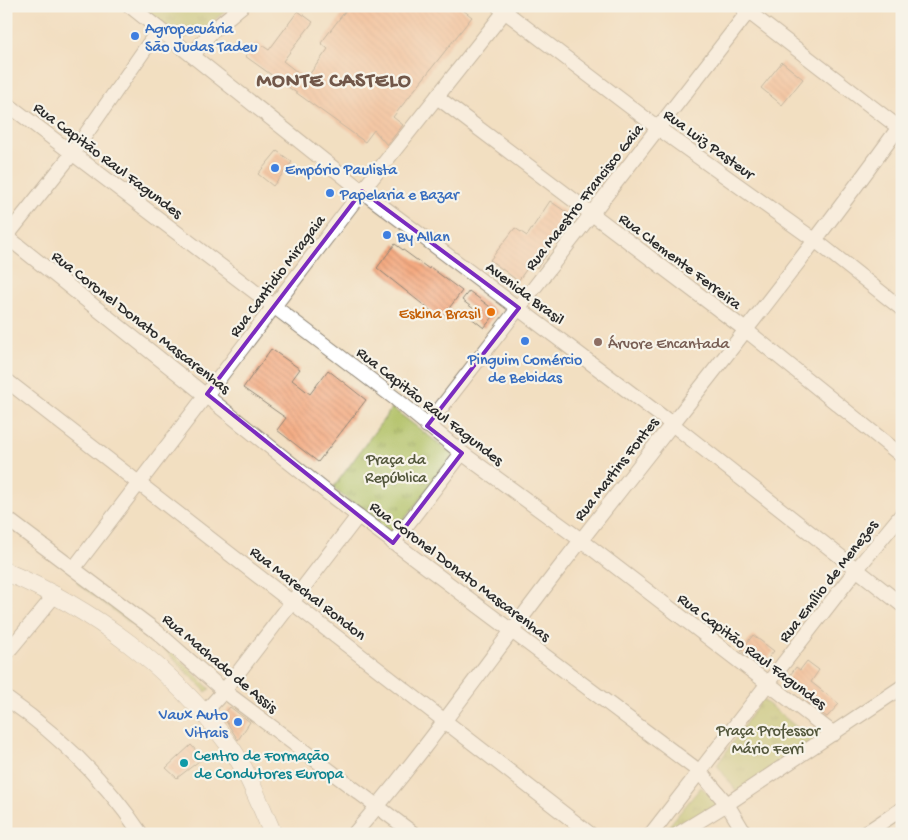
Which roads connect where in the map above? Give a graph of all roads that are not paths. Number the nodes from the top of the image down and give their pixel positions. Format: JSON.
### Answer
{"nodes":[{"id":1,"x":130,"y":6,"type":"edge"},
{"id":2,"x":242,"y":6,"type":"edge"},
{"id":3,"x":504,"y":8,"type":"edge"},
{"id":4,"x":745,"y":9,"type":"edge"},
{"id":5,"x":159,"y":29,"type":"junction"},
{"id":6,"x":194,"y":56,"type":"junction"},
{"id":7,"x":437,"y":97,"type":"junction"},
{"id":8,"x":6,"y":103,"type":"edge"},
{"id":9,"x":900,"y":127,"type":"edge"},
{"id":10,"x":658,"y":128,"type":"junction"},
{"id":11,"x":72,"y":154,"type":"junction"},
{"id":12,"x":362,"y":192,"type":"junction"},
{"id":13,"x":591,"y":215,"type":"junction"},
{"id":14,"x":6,"y":237,"type":"edge"},
{"id":15,"x":816,"y":241,"type":"junction"},
{"id":16,"x":275,"y":307,"type":"junction"},
{"id":17,"x":519,"y":308,"type":"junction"},
{"id":18,"x":902,"y":308,"type":"edge"},
{"id":19,"x":747,"y":331,"type":"junction"},
{"id":20,"x":6,"y":380,"type":"edge"},
{"id":21,"x":207,"y":394,"type":"junction"},
{"id":22,"x":672,"y":424,"type":"junction"},
{"id":23,"x":428,"y":426,"type":"junction"},
{"id":24,"x":462,"y":453,"type":"junction"},
{"id":25,"x":902,"y":456,"type":"edge"},
{"id":26,"x":139,"y":483,"type":"junction"},
{"id":27,"x":902,"y":514,"type":"edge"},
{"id":28,"x":358,"y":516,"type":"junction"},
{"id":29,"x":6,"y":518,"type":"edge"},
{"id":30,"x":581,"y":540,"type":"junction"},
{"id":31,"x":393,"y":543,"type":"junction"},
{"id":32,"x":74,"y":568,"type":"junction"},
{"id":33,"x":856,"y":570,"type":"junction"},
{"id":34,"x":6,"y":572,"type":"edge"},
{"id":35,"x":54,"y":594,"type":"junction"},
{"id":36,"x":293,"y":602,"type":"junction"},
{"id":37,"x":902,"y":605,"type":"edge"},
{"id":38,"x":512,"y":629,"type":"junction"},
{"id":39,"x":6,"y":654,"type":"edge"},
{"id":40,"x":770,"y":684,"type":"junction"},
{"id":41,"x":902,"y":687,"type":"edge"},
{"id":42,"x":224,"y":690,"type":"junction"},
{"id":43,"x":6,"y":698,"type":"edge"},
{"id":44,"x":204,"y":713,"type":"junction"},
{"id":45,"x":445,"y":720,"type":"junction"},
{"id":46,"x":834,"y":734,"type":"junction"},
{"id":47,"x":700,"y":772,"type":"junction"},
{"id":48,"x":727,"y":804,"type":"junction"},
{"id":49,"x":377,"y":807,"type":"junction"},
{"id":50,"x":902,"y":809,"type":"edge"},
{"id":51,"x":140,"y":834,"type":"edge"},
{"id":52,"x":273,"y":834,"type":"edge"},
{"id":53,"x":354,"y":834,"type":"edge"},
{"id":54,"x":414,"y":834,"type":"edge"},
{"id":55,"x":590,"y":834,"type":"edge"},
{"id":56,"x":652,"y":834,"type":"edge"},
{"id":57,"x":678,"y":834,"type":"edge"},
{"id":58,"x":745,"y":834,"type":"edge"},
{"id":59,"x":864,"y":834,"type":"edge"}],
"edges":[{"from":1,"to":5,"type":"street","name":"Avenida Brasil"},
{"from":2,"to":6,"type":"street"},
{"from":3,"to":7,"type":"street","name":"Rua Cantidio Miragaia"},
{"from":3,"to":10,"type":"street","name":"Rua Luiz Pasteur"},
{"from":4,"to":9,"type":"street"},
{"from":4,"to":10,"type":"street","name":"Rua Maestro Francisco Gaia"},
{"from":5,"to":6,"type":"street","name":"Avenida Brasil"},
{"from":5,"to":11,"type":"street"},
{"from":6,"to":12,"type":"street","name":"Avenida Brasil"},
{"from":7,"to":12,"type":"street","name":"Rua Cantidio Miragaia"},
{"from":7,"to":13,"type":"street","name":"Rua Clemente Ferreira"},
{"from":8,"to":11,"type":"street","name":"Rua Capitão Raul Fagundes"},
{"from":9,"to":15,"type":"street","name":"Rua Martins Fontes"},
{"from":10,"to":13,"type":"street","name":"Rua Maestro Francisco Gaia"},
{"from":10,"to":15,"type":"street","name":"Rua Luiz Pasteur"},
{"from":11,"to":14,"type":"street"},
{"from":11,"to":16,"type":"street","name":"Rua Capitão Raul Fagundes"},
{"from":12,"to":16,"type":"street","name":"Rua Cantidio Miragaia"},
{"from":12,"to":17,"type":"street","name":"Avenida Brasil"},
{"from":13,"to":17,"type":"street","name":"Rua Maestro Francisco Gaia"},
{"from":13,"to":19,"type":"street","name":"Rua Clemente Ferreira"},
{"from":14,"to":21,"type":"street","name":"Rua Coronel Donato Mascarenhas"},
{"from":15,"to":18,"type":"street","name":"Rua Luiz Pasteur"},
{"from":15,"to":19,"type":"street","name":"Rua Martins Fontes"},
{"from":16,"to":21,"type":"street","name":"Rua Cantidio Miragaia"},
{"from":16,"to":23,"type":"street","name":"Rua Capitão Raul Fagundes"},
{"from":17,"to":22,"type":"street","name":"Avenida Brasil"},
{"from":17,"to":23,"type":"street","name":"Rua Maestro Francisco Gaia"},
{"from":19,"to":22,"type":"street","name":"Rua Martins Fontes"},
{"from":19,"to":25,"type":"street","name":"Rua Clemente Ferreira"},
{"from":20,"to":26,"type":"street","name":"Rua Marechal Rondon"},
{"from":21,"to":26,"type":"street","name":"Rua Cantidio Miragaia"},
{"from":21,"to":28,"type":"street","name":"Rua Coronel Donato Mascarenhas"},
{"from":22,"to":30,"type":"street","name":"Rua Martins Fontes"},
{"from":22,"to":33,"type":"street","name":"Avenida Brasil"},
{"from":23,"to":24,"type":"street","name":"Rua Capitão Raul Fagundes"},
{"from":24,"to":30,"type":"street","name":"Rua Capitão Raul Fagundes"},
{"from":24,"to":31,"type":"street"},
{"from":26,"to":32,"type":"street","name":"Rua Cantidio Miragaia"},
{"from":26,"to":36,"type":"street","name":"Rua Marechal Rondon"},
{"from":27,"to":33,"type":"street","name":"Rua Emílio de Menezes"},
{"from":28,"to":31,"type":"street","name":"Rua Coronel Donato Mascarenhas"},
{"from":28,"to":36,"type":"street"},
{"from":29,"to":32,"type":"street","name":"Rua Machado de Assis"},
{"from":30,"to":38,"type":"street","name":"Rua Martins Fontes"},
{"from":30,"to":40,"type":"street","name":"Rua Capitão Raul Fagundes"},
{"from":31,"to":38,"type":"street","name":"Rua Coronel Donato Mascarenhas"},
{"from":32,"to":42,"type":"street","name":"Rua Machado de Assis"},
{"from":33,"to":37,"type":"street","name":"Avenida Brasil"},
{"from":33,"to":40,"type":"street","name":"Rua Emílio de Menezes"},
{"from":34,"to":35,"type":"main road"},
{"from":35,"to":39,"type":"street"},
{"from":35,"to":44,"type":"main road"},
{"from":36,"to":42,"type":"street"},
{"from":36,"to":45,"type":"street","name":"Rua Marechal Rondon"},
{"from":38,"to":45,"type":"street","name":"Rua Martins Fontes"},
{"from":38,"to":47,"type":"street","name":"Rua Coronel Donato Mascarenhas"},
{"from":40,"to":46,"type":"street","name":"Rua Capitão Raul Fagundes"},
{"from":40,"to":47,"type":"street","name":"Rua Emílio de Menezes"},
{"from":41,"to":46,"type":"street"},
{"from":42,"to":44,"type":"street"},
{"from":42,"to":49,"type":"street","name":"Rua Machado de Assis"},
{"from":43,"to":51,"type":"street"},
{"from":44,"to":52,"type":"main road"},
{"from":45,"to":49,"type":"street","name":"Rua Martins Fontes"},
{"from":45,"to":55,"type":"street","name":"Rua Marechal Rondon"},
{"from":46,"to":48,"type":"street"},
{"from":47,"to":48,"type":"street","name":"Rua Coronel Donato Mascarenhas"},
{"from":47,"to":56,"type":"street","name":"Rua Emílio de Menezes"},
{"from":48,"to":57,"type":"street"},
{"from":48,"to":58,"type":"street","name":"Rua Coronel Donato Mascarenhas"},
{"from":49,"to":53,"type":"street","name":"Rua Martins Fontes"},
{"from":49,"to":54,"type":"street","name":"Rua Machado de Assis"},
{"from":50,"to":59,"type":"street"}]}
